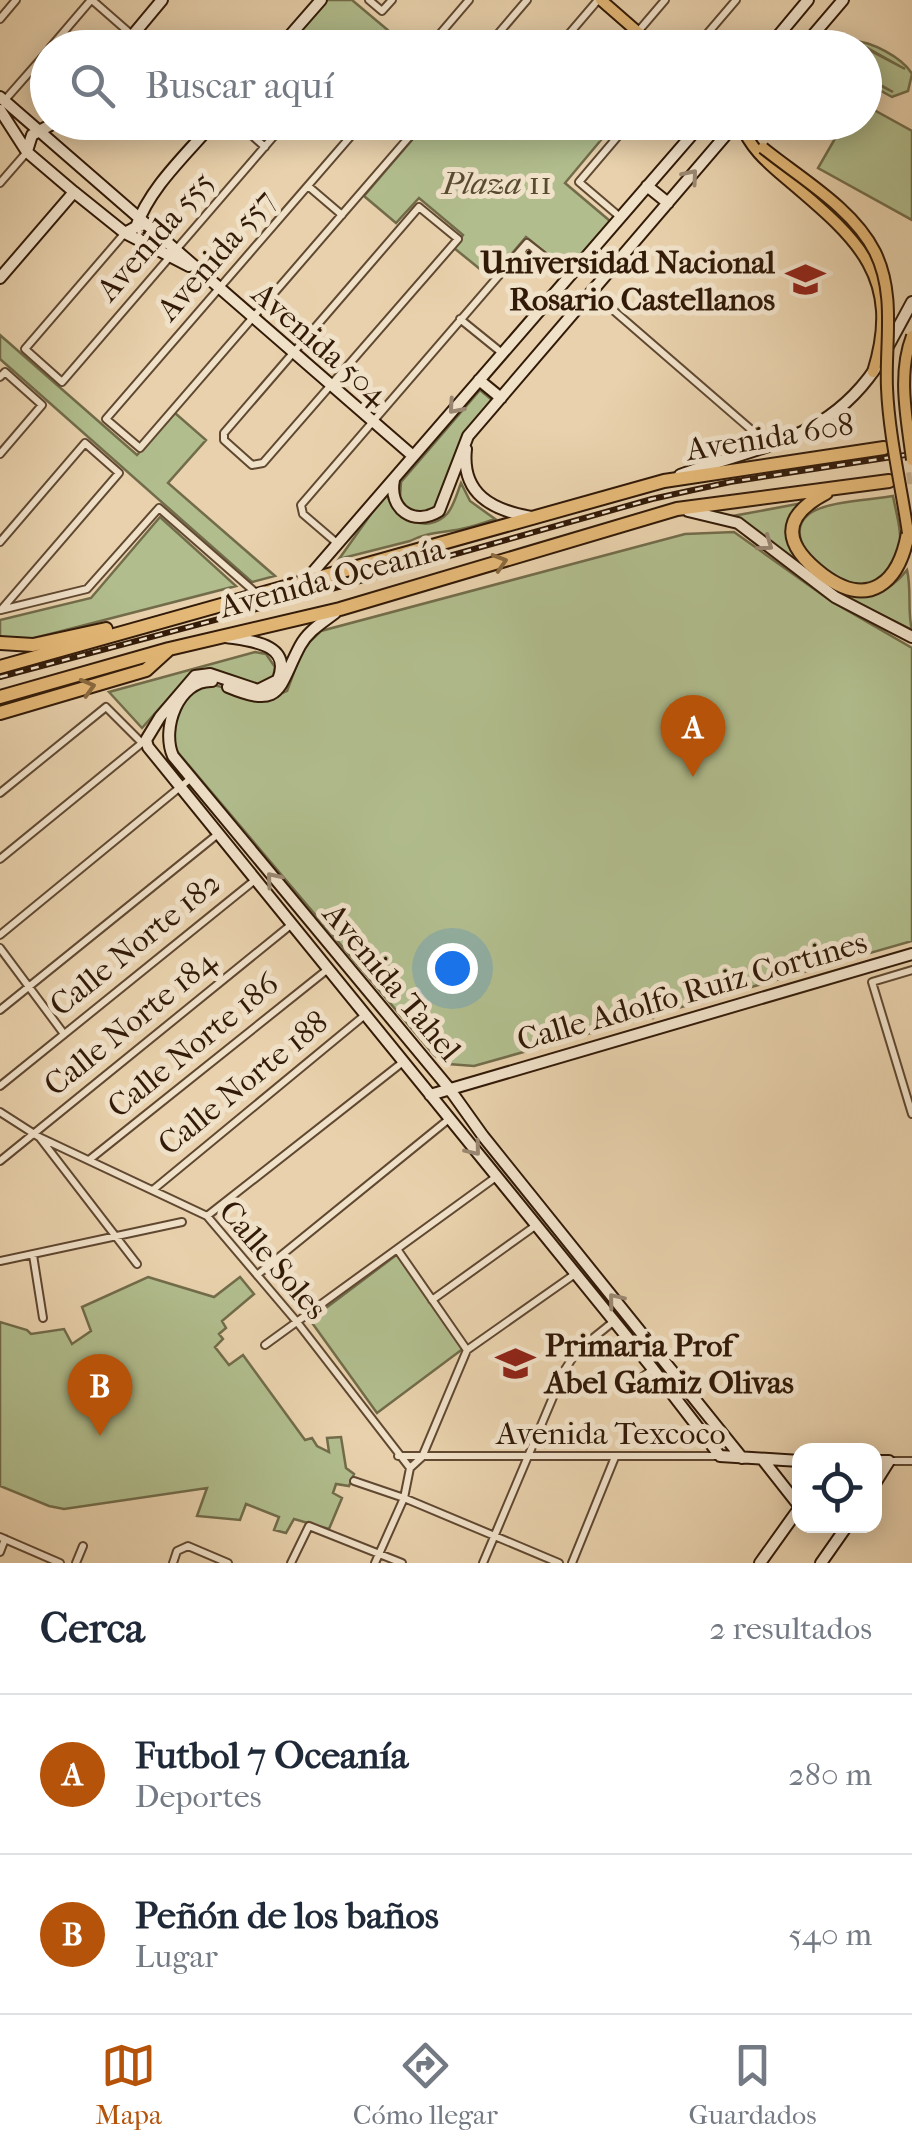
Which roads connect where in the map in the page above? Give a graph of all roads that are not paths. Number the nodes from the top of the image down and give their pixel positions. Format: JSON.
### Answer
{"nodes":[{"id":1,"x":16,"y":0,"type":"edge"},
{"id":2,"x":92,"y":0,"type":"edge"},
{"id":3,"x":162,"y":0,"type":"edge"},
{"id":4,"x":320,"y":0,"type":"edge"},
{"id":5,"x":369,"y":0,"type":"edge"},
{"id":6,"x":392,"y":0,"type":"edge"},
{"id":7,"x":469,"y":0,"type":"edge"},
{"id":8,"x":528,"y":0,"type":"edge"},
{"id":9,"x":599,"y":0,"type":"edge"},
{"id":10,"x":664,"y":0,"type":"edge"},
{"id":11,"x":736,"y":0,"type":"edge"},
{"id":12,"x":808,"y":0,"type":"edge"},
{"id":13,"x":843,"y":0,"type":"edge"},
{"id":14,"x":0,"y":19,"type":"edge"},
{"id":15,"x":784,"y":29,"type":"edge"},
{"id":16,"x":66,"y":30,"type":"edge"},
{"id":17,"x":125,"y":30,"type":"edge"},
{"id":18,"x":137,"y":30,"type":"edge"},
{"id":19,"x":294,"y":30,"type":"edge"},
{"id":20,"x":443,"y":30,"type":"edge"},
{"id":21,"x":502,"y":30,"type":"edge"},
{"id":22,"x":573,"y":30,"type":"edge"},
{"id":23,"x":636,"y":30,"type":"edge"},
{"id":24,"x":638,"y":30,"type":"edge"},
{"id":25,"x":710,"y":30,"type":"edge"},
{"id":26,"x":818,"y":30,"type":"edge"},
{"id":27,"x":30,"y":70,"type":"edge"},
{"id":28,"x":1,"y":103,"type":"edge"},
{"id":29,"x":30,"y":124,"type":"edge"},
{"id":30,"x":30,"y":138,"type":"edge"},
{"id":31,"x":50,"y":140,"type":"edge"},
{"id":32,"x":198,"y":140,"type":"edge"},
{"id":33,"x":257,"y":140,"type":"edge"},
{"id":34,"x":271,"y":140,"type":"edge"},
{"id":35,"x":348,"y":140,"type":"edge"},
{"id":36,"x":407,"y":140,"type":"edge"},
{"id":37,"x":615,"y":140,"type":"edge"},
{"id":38,"x":687,"y":140,"type":"edge"},
{"id":39,"x":723,"y":140,"type":"edge"},
{"id":40,"x":749,"y":140,"type":"edge"},
{"id":41,"x":756,"y":140,"type":"edge"},
{"id":42,"x":265,"y":147,"type":"junction"},
{"id":43,"x":27,"y":152,"type":"junction"},
{"id":44,"x":0,"y":183,"type":"edge"},
{"id":45,"x":308,"y":186,"type":"junction"},
{"id":46,"x":647,"y":186,"type":"junction"},
{"id":47,"x":74,"y":192,"type":"junction"},
{"id":48,"x":668,"y":203,"type":"junction"},
{"id":49,"x":342,"y":215,"type":"junction"},
{"id":50,"x":138,"y":216,"type":"junction"},
{"id":51,"x":620,"y":217,"type":"junction"},
{"id":52,"x":125,"y":233,"type":"junction"},
{"id":53,"x":173,"y":253,"type":"junction"},
{"id":54,"x":569,"y":276,"type":"junction"},
{"id":55,"x":0,"y":278,"type":"edge"},
{"id":56,"x":219,"y":289,"type":"junction"},
{"id":57,"x":591,"y":291,"type":"junction"},
{"id":58,"x":912,"y":302,"type":"edge"},
{"id":59,"x":252,"y":319,"type":"junction"},
{"id":60,"x":460,"y":319,"type":"junction"},
{"id":61,"x":912,"y":336,"type":"edge"},
{"id":62,"x":292,"y":352,"type":"junction"},
{"id":63,"x":502,"y":353,"type":"junction"},
{"id":64,"x":873,"y":372,"type":"junction"},
{"id":65,"x":2,"y":374,"type":"edge"},
{"id":66,"x":479,"y":380,"type":"junction"},
{"id":67,"x":330,"y":386,"type":"junction"},
{"id":68,"x":501,"y":398,"type":"junction"},
{"id":69,"x":372,"y":422,"type":"junction"},
{"id":70,"x":468,"y":436,"type":"junction"},
{"id":71,"x":770,"y":446,"type":"junction"},
{"id":72,"x":884,"y":448,"type":"dead end"},
{"id":73,"x":0,"y":454,"type":"edge"},
{"id":74,"x":413,"y":456,"type":"junction"},
{"id":75,"x":912,"y":460,"type":"edge"},
{"id":76,"x":395,"y":474,"type":"junction"},
{"id":77,"x":889,"y":481,"type":"tunnel mouth"},
{"id":78,"x":664,"y":482,"type":"junction"},
{"id":79,"x":842,"y":488,"type":"junction"},
{"id":80,"x":677,"y":509,"type":"junction"},
{"id":81,"x":536,"y":518,"type":"junction"},
{"id":82,"x":908,"y":533,"type":"junction"},
{"id":83,"x":0,"y":542,"type":"edge"},
{"id":84,"x":338,"y":545,"type":"junction"},
{"id":85,"x":912,"y":556,"type":"edge"},
{"id":86,"x":307,"y":579,"type":"junction"},
{"id":87,"x":256,"y":593,"type":"junction"},
{"id":88,"x":0,"y":610,"type":"edge"},
{"id":89,"x":340,"y":610,"type":"junction"},
{"id":90,"x":133,"y":629,"type":"junction"},
{"id":91,"x":220,"y":636,"type":"junction"},
{"id":92,"x":912,"y":637,"type":"edge"},
{"id":93,"x":0,"y":643,"type":"edge"},
{"id":94,"x":169,"y":649,"type":"junction"},
{"id":95,"x":0,"y":667,"type":"edge"},
{"id":96,"x":0,"y":697,"type":"edge"},
{"id":97,"x":0,"y":717,"type":"edge"},
{"id":98,"x":144,"y":743,"type":"junction"},
{"id":99,"x":190,"y":779,"type":"junction"},
{"id":100,"x":179,"y":787,"type":"junction"},
{"id":101,"x":0,"y":792,"type":"edge"},
{"id":102,"x":218,"y":834,"type":"junction"},
{"id":103,"x":0,"y":859,"type":"edge"},
{"id":104,"x":255,"y":880,"type":"junction"},
{"id":105,"x":292,"y":924,"type":"junction"},
{"id":106,"x":0,"y":935,"type":"edge"},
{"id":107,"x":0,"y":948,"type":"edge"},
{"id":108,"x":912,"y":954,"type":"edge"},
{"id":109,"x":328,"y":970,"type":"junction"},
{"id":110,"x":912,"y":970,"type":"edge"},
{"id":111,"x":29,"y":987,"type":"junction"},
{"id":112,"x":0,"y":1010,"type":"edge"},
{"id":113,"x":365,"y":1015,"type":"junction"},
{"id":114,"x":64,"y":1034,"type":"junction"},
{"id":115,"x":403,"y":1062,"type":"junction"},
{"id":116,"x":0,"y":1086,"type":"edge"},
{"id":117,"x":448,"y":1088,"type":"junction"},
{"id":118,"x":430,"y":1095,"type":"junction"},
{"id":119,"x":0,"y":1112,"type":"edge"},
{"id":120,"x":912,"y":1114,"type":"edge"},
{"id":121,"x":449,"y":1119,"type":"junction"},
{"id":122,"x":36,"y":1135,"type":"junction"},
{"id":123,"x":89,"y":1160,"type":"junction"},
{"id":124,"x":0,"y":1161,"type":"edge"},
{"id":125,"x":496,"y":1177,"type":"junction"},
{"id":126,"x":154,"y":1189,"type":"junction"},
{"id":127,"x":207,"y":1216,"type":"junction"},
{"id":128,"x":182,"y":1222,"type":"dead end"},
{"id":129,"x":535,"y":1226,"type":"junction"},
{"id":130,"x":115,"y":1236,"type":"junction"},
{"id":131,"x":397,"y":1249,"type":"junction"},
{"id":132,"x":34,"y":1255,"type":"junction"},
{"id":133,"x":0,"y":1261,"type":"edge"},
{"id":134,"x":137,"y":1264,"type":"dead end"},
{"id":135,"x":574,"y":1274,"type":"junction"},
{"id":136,"x":257,"y":1275,"type":"junction"},
{"id":137,"x":432,"y":1300,"type":"junction"},
{"id":138,"x":43,"y":1318,"type":"dead end"},
{"id":139,"x":614,"y":1321,"type":"junction"},
{"id":140,"x":297,"y":1322,"type":"junction"},
{"id":141,"x":265,"y":1345,"type":"dead end"},
{"id":142,"x":467,"y":1350,"type":"junction"},
{"id":143,"x":653,"y":1369,"type":"junction"},
{"id":144,"x":624,"y":1390,"type":"dead end"},
{"id":145,"x":398,"y":1456,"type":"junction"},
{"id":146,"x":720,"y":1456,"type":"junction"},
{"id":147,"x":422,"y":1457,"type":"junction"},
{"id":148,"x":615,"y":1457,"type":"junction"},
{"id":149,"x":527,"y":1458,"type":"junction"},
{"id":150,"x":742,"y":1458,"type":"junction"},
{"id":151,"x":763,"y":1460,"type":"junction"},
{"id":152,"x":792,"y":1461,"type":"edge"},
{"id":153,"x":882,"y":1461,"type":"edge"},
{"id":154,"x":889,"y":1461,"type":"junction"},
{"id":155,"x":912,"y":1461,"type":"edge"},
{"id":156,"x":410,"y":1468,"type":"junction"},
{"id":157,"x":882,"y":1472,"type":"edge"},
{"id":158,"x":354,"y":1481,"type":"dead end"},
{"id":159,"x":792,"y":1497,"type":"edge"},
{"id":160,"x":404,"y":1498,"type":"junction"},
{"id":161,"x":792,"y":1518,"type":"edge"},
{"id":162,"x":842,"y":1533,"type":"edge"},
{"id":163,"x":495,"y":1536,"type":"junction"},
{"id":164,"x":3,"y":1538,"type":"edge"},
{"id":165,"x":84,"y":1546,"type":"dead end"},
{"id":166,"x":0,"y":1552,"type":"edge"},
{"id":167,"x":380,"y":1553,"type":"junction"},
{"id":168,"x":60,"y":1563,"type":"edge"},
{"id":169,"x":76,"y":1563,"type":"edge"},
{"id":170,"x":173,"y":1563,"type":"edge"},
{"id":171,"x":228,"y":1563,"type":"edge"},
{"id":172,"x":291,"y":1563,"type":"edge"},
{"id":173,"x":376,"y":1563,"type":"edge"},
{"id":174,"x":402,"y":1563,"type":"edge"},
{"id":175,"x":483,"y":1563,"type":"edge"},
{"id":176,"x":559,"y":1563,"type":"edge"},
{"id":177,"x":572,"y":1563,"type":"edge"},
{"id":178,"x":760,"y":1563,"type":"edge"},
{"id":179,"x":821,"y":1563,"type":"edge"}],
"edges":[{"from":1,"to":14,"type":"street"},
{"from":2,"to":16,"type":"street"},
{"from":2,"to":17,"type":"street"},
{"from":3,"to":18,"type":"street"},
{"from":4,"to":19,"type":"street"},
{"from":5,"to":6,"type":"street"},
{"from":7,"to":20,"type":"street"},
{"from":8,"to":21,"type":"street"},
{"from":9,"to":22,"type":"street"},
{"from":9,"to":23,"type":"main road"},
{"from":10,"to":24,"type":"street"},
{"from":11,"to":25,"type":"street"},
{"from":12,"to":15,"type":"street"},
{"from":13,"to":26,"type":"street"},
{"from":27,"to":28,"type":"street"},
{"from":28,"to":29,"type":"street","name":"Avenida 504"},
{"from":28,"to":43,"type":"street","name":"Avenida 504"},
{"from":30,"to":43,"type":"street"},
{"from":31,"to":50,"type":"street","name":"Avenida 504"},
{"from":32,"to":50,"type":"street"},
{"from":33,"to":42,"type":"street"},
{"from":34,"to":42,"type":"street","name":"Avenida 555"},
{"from":35,"to":45,"type":"street","name":"Avenida 557"},
{"from":36,"to":49,"type":"street"},
{"from":37,"to":51,"type":"street"},
{"from":38,"to":46,"type":"street"},
{"from":48,"to":39,"type":"street","one_way":true},
{"from":40,"to":64,"type":"main road"},
{"from":41,"to":82,"type":"main road","bridge":true},
{"from":42,"to":53,"type":"street","name":"Avenida 555"},
{"from":43,"to":44,"type":"street"},
{"from":43,"to":47,"type":"street","name":"Avenida 504"},
{"from":45,"to":49,"type":"street"},
{"from":45,"to":56,"type":"street","name":"Avenida 557"},
{"from":46,"to":48,"type":"street"},
{"from":46,"to":51,"type":"street"},
{"from":47,"to":52,"type":"street","name":"Avenida 504"},
{"from":47,"to":55,"type":"street"},
{"from":48,"to":57,"type":"street"},
{"from":49,"to":59,"type":"street"},
{"from":50,"to":52,"type":"street"},
{"from":50,"to":53,"type":"street","name":"Avenida 504"},
{"from":51,"to":54,"type":"street"},
{"from":52,"to":53,"type":"street","name":"Avenida 504"},
{"from":52,"to":53,"type":"street","name":"Avenida 555"},
{"from":53,"to":56,"type":"street","name":"Avenida 504"},
{"from":54,"to":60,"type":"street"},
{"from":54,"to":63,"type":"street"},
{"from":56,"to":59,"type":"street","name":"Avenida 504"},
{"from":56,"to":59,"type":"street","name":"Avenida 557"},
{"from":57,"to":68,"type":"street"},
{"from":57,"to":71,"type":"street"},
{"from":58,"to":64,"type":"street"},
{"from":59,"to":62,"type":"street","name":"Avenida 504"},
{"from":60,"to":63,"type":"street"},
{"from":60,"to":69,"type":"street"},
{"from":61,"to":75,"type":"main road","bridge":true},
{"from":62,"to":67,"type":"street","name":"Avenida 504"},
{"from":62,"to":67,"type":"street"},
{"from":62,"to":67,"type":"street"},
{"from":63,"to":66,"type":"street"},
{"from":64,"to":71,"type":"street"},
{"from":65,"to":73,"type":"street"},
{"from":66,"to":68,"type":"street"},
{"from":66,"to":74,"type":"street","one_way":true},
{"from":67,"to":69,"type":"street","name":"Avenida 504"},
{"from":68,"to":70,"type":"street"},
{"from":69,"to":74,"type":"street","name":"Avenida 504"},
{"from":69,"to":84,"type":"street"},
{"from":70,"to":76,"type":"street"},
{"from":70,"to":81,"type":"street"},
{"from":71,"to":78,"type":"street"},
{"from":72,"to":78,"type":"highway","name":"Avenida 608"},
{"from":74,"to":76,"type":"street"},
{"from":76,"to":84,"type":"street"},
{"from":77,"to":79,"type":"highway","name":"Avenida 608"},
{"from":78,"to":81,"type":"highway","name":"Avenida Oceanía"},
{"from":79,"to":80,"type":"highway","name":"Avenida 608"},
{"from":79,"to":82,"type":"highway"},
{"from":89,"to":80,"type":"highway","name":"Avenida Oceanía","one_way":true},
{"from":80,"to":92,"type":"street","one_way":true},
{"from":81,"to":86,"type":"highway","name":"Avenida Oceanía"},
{"from":82,"to":85,"type":"main road"},
{"from":83,"to":88,"type":"street"},
{"from":84,"to":86,"type":"street"},
{"from":86,"to":87,"type":"highway","name":"Avenida Oceanía"},
{"from":87,"to":88,"type":"street"},
{"from":87,"to":90,"type":"highway","name":"Avenida Oceanía"},
{"from":89,"to":91,"type":"highway","name":"Avenida Oceanía"},
{"from":89,"to":99,"type":"street","name":"Avenida Tahel"},
{"from":90,"to":93,"type":"highway"},
{"from":90,"to":95,"type":"highway","name":"Avenida Oceanía"},
{"from":91,"to":94,"type":"highway","name":"Avenida Oceanía"},
{"from":91,"to":98,"type":"street"},
{"from":94,"to":96,"type":"highway","name":"Avenida Oceanía"},
{"from":97,"to":94,"type":"highway","one_way":true},
{"from":98,"to":100,"type":"street","name":"Avenida Tahel"},
{"from":98,"to":101,"type":"street","name":"Avenida Tahel"},
{"from":98,"to":103,"type":"street"},
{"from":99,"to":100,"type":"street"},
{"from":117,"to":99,"type":"street","name":"Avenida Tahel","one_way":true},
{"from":100,"to":102,"type":"street","name":"Avenida Tahel"},
{"from":100,"to":106,"type":"street"},
{"from":102,"to":104,"type":"street","name":"Avenida Tahel"},
{"from":102,"to":111,"type":"street"},
{"from":104,"to":105,"type":"street","name":"Avenida Tahel"},
{"from":104,"to":114,"type":"street","name":"Calle Norte 182"},
{"from":105,"to":109,"type":"street","name":"Avenida Tahel"},
{"from":105,"to":122,"type":"street","name":"Calle Norte 184"},
{"from":107,"to":111,"type":"street"},
{"from":108,"to":117,"type":"street","name":"Calle Adolfo Ruiz Cortines"},
{"from":109,"to":113,"type":"street","name":"Avenida Tahel"},
{"from":109,"to":123,"type":"street","name":"Calle Norte 186"},
{"from":110,"to":120,"type":"street"},
{"from":111,"to":112,"type":"street"},
{"from":111,"to":114,"type":"street"},
{"from":113,"to":115,"type":"street","name":"Avenida Tahel"},
{"from":113,"to":126,"type":"street","name":"Calle Norte 188"},
{"from":114,"to":116,"type":"street","name":"Calle Norte 182"},
{"from":115,"to":118,"type":"street","name":"Avenida Tahel"},
{"from":115,"to":127,"type":"street"},
{"from":117,"to":118,"type":"street","name":"Calle Adolfo Ruiz Cortines"},
{"from":150,"to":117,"type":"street","name":"Avenida Tahel","one_way":true},
{"from":118,"to":121,"type":"street","name":"Avenida Tahel"},
{"from":119,"to":122,"type":"street","name":"Calle Soles"},
{"from":121,"to":125,"type":"street","name":"Avenida Tahel","one_way":true},
{"from":121,"to":136,"type":"street"},
{"from":122,"to":123,"type":"street","name":"Calle Soles"},
{"from":122,"to":124,"type":"street","name":"Calle Norte 184"},
{"from":122,"to":130,"type":"street"},
{"from":123,"to":126,"type":"street","name":"Calle Soles"},
{"from":125,"to":129,"type":"street","name":"Avenida Tahel"},
{"from":125,"to":131,"type":"street"},
{"from":126,"to":127,"type":"street","name":"Calle Soles"},
{"from":127,"to":136,"type":"street","name":"Calle Soles"},
{"from":128,"to":130,"type":"street"},
{"from":129,"to":135,"type":"street","name":"Avenida Tahel"},
{"from":129,"to":137,"type":"street"},
{"from":130,"to":132,"type":"street"},
{"from":130,"to":134,"type":"street"},
{"from":131,"to":137,"type":"street"},
{"from":131,"to":140,"type":"street"},
{"from":132,"to":133,"type":"street"},
{"from":132,"to":138,"type":"street"},
{"from":135,"to":139,"type":"street","name":"Avenida Tahel"},
{"from":135,"to":142,"type":"street"},
{"from":136,"to":140,"type":"street","name":"Calle Soles"},
{"from":137,"to":142,"type":"street"},
{"from":139,"to":143,"type":"street","name":"Avenida Tahel"},
{"from":139,"to":149,"type":"street"},
{"from":140,"to":141,"type":"street"},
{"from":140,"to":145,"type":"street","name":"Calle Soles"},
{"from":142,"to":147,"type":"street"},
{"from":143,"to":144,"type":"street"},
{"from":143,"to":146,"type":"street","name":"Avenida Tahel"},
{"from":145,"to":147,"type":"street","name":"Avenida Texcoco"},
{"from":145,"to":156,"type":"street","name":"Calle Soles"},
{"from":146,"to":148,"type":"street","name":"Avenida Texcoco"},
{"from":146,"to":150,"type":"street","name":"Avenida Texcoco"},
{"from":147,"to":149,"type":"street","name":"Avenida Texcoco"},
{"from":147,"to":156,"type":"street"},
{"from":148,"to":149,"type":"street","name":"Avenida Texcoco"},
{"from":148,"to":177,"type":"street"},
{"from":149,"to":163,"type":"street"},
{"from":150,"to":151,"type":"street","name":"Avenida Texcoco"},
{"from":151,"to":152,"type":"street","name":"Avenida Texcoco"},
{"from":151,"to":159,"type":"street"},
{"from":153,"to":154,"type":"street"},
{"from":154,"to":155,"type":"street"},
{"from":154,"to":157,"type":"street"},
{"from":156,"to":160,"type":"street"},
{"from":158,"to":160,"type":"street"},
{"from":160,"to":163,"type":"street"},
{"from":160,"to":167,"type":"street"},
{"from":161,"to":178,"type":"street"},
{"from":162,"to":179,"type":"street"},
{"from":163,"to":175,"type":"street"},
{"from":163,"to":176,"type":"street"},
{"from":164,"to":166,"type":"street"},
{"from":164,"to":168,"type":"street"},
{"from":165,"to":169,"type":"street"},
{"from":167,"to":172,"type":"street"},
{"from":167,"to":173,"type":"street"},
{"from":167,"to":174,"type":"street"},
{"from":170,"to":171,"type":"street"}]}
